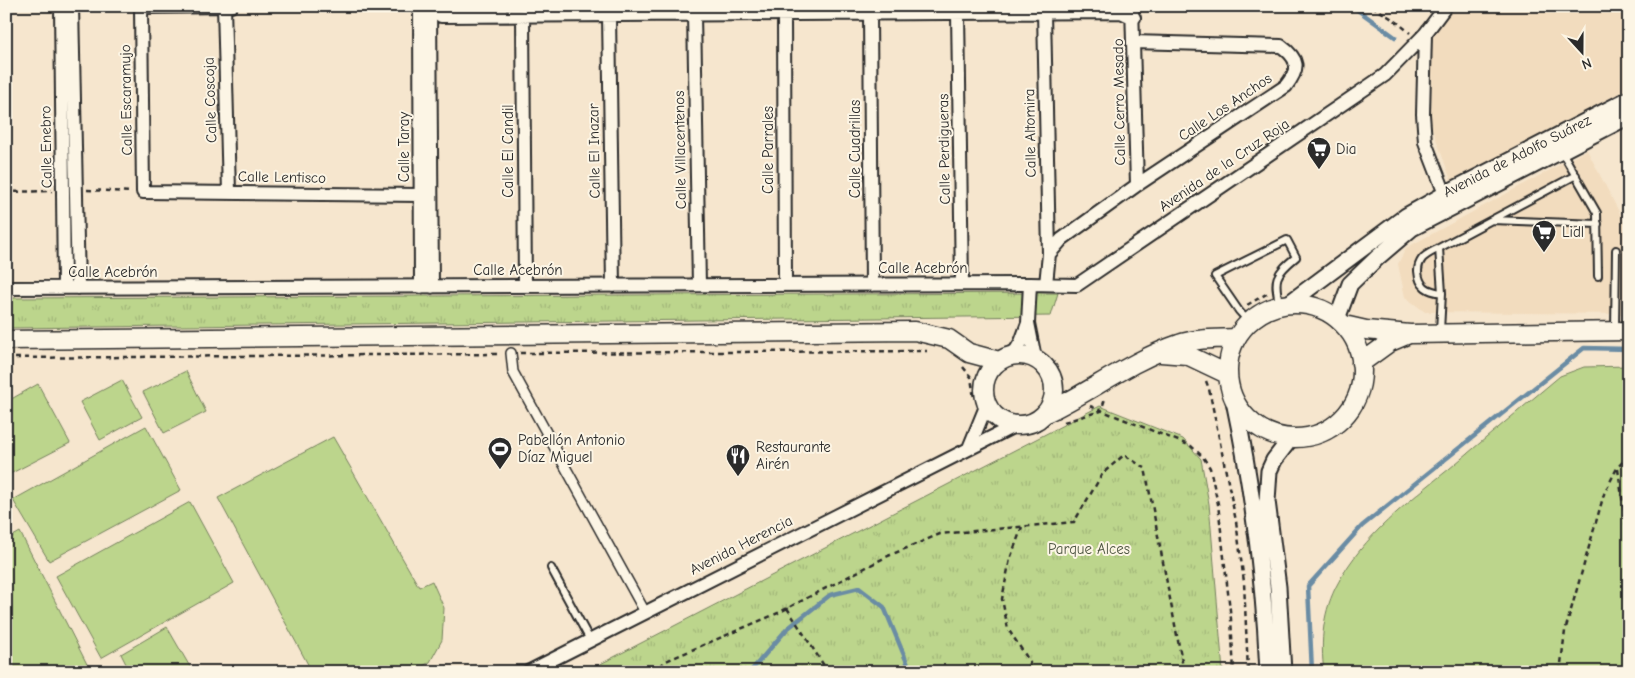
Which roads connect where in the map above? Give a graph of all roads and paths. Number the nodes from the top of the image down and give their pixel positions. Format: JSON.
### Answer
{"nodes":[{"id":1,"x":61,"y":6,"type":"edge"},
{"id":2,"x":72,"y":6,"type":"edge"},
{"id":3,"x":224,"y":6,"type":"edge"},
{"id":4,"x":231,"y":6,"type":"edge"},
{"id":5,"x":420,"y":6,"type":"edge"},
{"id":6,"x":431,"y":6,"type":"edge"},
{"id":7,"x":1372,"y":6,"type":"edge"},
{"id":8,"x":1446,"y":6,"type":"edge"},
{"id":9,"x":141,"y":7,"type":"edge"},
{"id":10,"x":1044,"y":12,"type":"junction"},
{"id":11,"x":1133,"y":12,"type":"edge"},
{"id":12,"x":958,"y":13,"type":"junction"},
{"id":13,"x":694,"y":14,"type":"junction"},
{"id":14,"x":784,"y":14,"type":"junction"},
{"id":15,"x":870,"y":14,"type":"junction"},
{"id":16,"x":523,"y":15,"type":"junction"},
{"id":17,"x":609,"y":15,"type":"junction"},
{"id":18,"x":1422,"y":37,"type":"junction"},
{"id":19,"x":1133,"y":42,"type":"junction"},
{"id":20,"x":1629,"y":98,"type":"edge"},
{"id":21,"x":1629,"y":116,"type":"edge"},
{"id":22,"x":1562,"y":151,"type":"junction"},
{"id":23,"x":1576,"y":175,"type":"junction"},
{"id":24,"x":1137,"y":185,"type":"junction"},
{"id":25,"x":69,"y":190,"type":"junction"},
{"id":26,"x":6,"y":192,"type":"edge"},
{"id":27,"x":143,"y":192,"type":"junction"},
{"id":28,"x":229,"y":192,"type":"junction"},
{"id":29,"x":1445,"y":194,"type":"junction"},
{"id":30,"x":421,"y":195,"type":"junction"},
{"id":31,"x":1491,"y":220,"type":"junction"},
{"id":32,"x":1409,"y":222,"type":"junction"},
{"id":33,"x":1598,"y":224,"type":"junction"},
{"id":34,"x":1439,"y":248,"type":"junction"},
{"id":35,"x":1616,"y":250,"type":"dead end"},
{"id":36,"x":1049,"y":254,"type":"junction"},
{"id":37,"x":1598,"y":276,"type":"dead end"},
{"id":38,"x":962,"y":284,"type":"junction"},
{"id":39,"x":1030,"y":284,"type":"junction"},
{"id":40,"x":1046,"y":284,"type":"junction"},
{"id":41,"x":785,"y":285,"type":"junction"},
{"id":42,"x":872,"y":285,"type":"junction"},
{"id":43,"x":525,"y":286,"type":"junction"},
{"id":44,"x":612,"y":286,"type":"junction"},
{"id":45,"x":699,"y":286,"type":"junction"},
{"id":46,"x":427,"y":287,"type":"junction"},
{"id":47,"x":6,"y":288,"type":"edge"},
{"id":48,"x":64,"y":288,"type":"junction"},
{"id":49,"x":78,"y":288,"type":"junction"},
{"id":50,"x":1442,"y":293,"type":"junction"},
{"id":51,"x":1284,"y":305,"type":"junction"},
{"id":52,"x":1249,"y":322,"type":"junction"},
{"id":53,"x":1340,"y":322,"type":"junction"},
{"id":54,"x":1028,"y":323,"type":"junction"},
{"id":55,"x":1622,"y":331,"type":"edge"},
{"id":56,"x":1440,"y":333,"type":"junction"},
{"id":57,"x":1410,"y":334,"type":"junction"},
{"id":58,"x":1236,"y":338,"type":"junction"},
{"id":59,"x":6,"y":340,"type":"edge"},
{"id":60,"x":928,"y":351,"type":"dead end"},
{"id":61,"x":1158,"y":353,"type":"junction"},
{"id":62,"x":511,"y":354,"type":"junction"},
{"id":63,"x":6,"y":358,"type":"edge"},
{"id":64,"x":964,"y":358,"type":"junction"},
{"id":65,"x":1006,"y":358,"type":"junction"},
{"id":66,"x":1035,"y":358,"type":"junction"},
{"id":67,"x":1361,"y":363,"type":"junction"},
{"id":68,"x":1228,"y":374,"type":"junction"},
{"id":69,"x":1203,"y":375,"type":"dead end"},
{"id":70,"x":984,"y":384,"type":"junction"},
{"id":71,"x":1055,"y":386,"type":"junction"},
{"id":72,"x":1107,"y":392,"type":"dead end"},
{"id":73,"x":1080,"y":395,"type":"junction"},
{"id":74,"x":1234,"y":401,"type":"junction"},
{"id":75,"x":979,"y":405,"type":"junction"},
{"id":76,"x":1101,"y":411,"type":"junction"},
{"id":77,"x":1051,"y":421,"type":"junction"},
{"id":78,"x":1020,"y":430,"type":"junction"},
{"id":79,"x":1291,"y":438,"type":"junction"},
{"id":80,"x":970,"y":448,"type":"junction"},
{"id":81,"x":1629,"y":455,"type":"edge"},
{"id":82,"x":1618,"y":468,"type":"junction"},
{"id":83,"x":1022,"y":526,"type":"junction"},
{"id":84,"x":1629,"y":546,"type":"edge"},
{"id":85,"x":551,"y":568,"type":"dead end"},
{"id":86,"x":787,"y":608,"type":"junction"},
{"id":87,"x":645,"y":612,"type":"junction"},
{"id":88,"x":590,"y":640,"type":"junction"},
{"id":89,"x":528,"y":672,"type":"edge"},
{"id":90,"x":653,"y":672,"type":"edge"},
{"id":91,"x":828,"y":672,"type":"edge"},
{"id":92,"x":1029,"y":672,"type":"edge"},
{"id":93,"x":1184,"y":672,"type":"edge"},
{"id":94,"x":1234,"y":672,"type":"edge"},
{"id":95,"x":1248,"y":672,"type":"edge"},
{"id":96,"x":1268,"y":672,"type":"edge"},
{"id":97,"x":1283,"y":672,"type":"edge"},
{"id":98,"x":1560,"y":672,"type":"edge"}],
"edges":[{"from":1,"to":25,"type":"street","name":"Calle Enebro"},
{"from":2,"to":25,"type":"street","name":"Calle Enebro"},
{"from":3,"to":4,"type":"street"},
{"from":3,"to":9,"type":"street"},
{"from":3,"to":28,"type":"street","name":"Calle Coscoja"},
{"from":5,"to":30,"type":"street","name":"Calle Taray"},
{"from":6,"to":16,"type":"street"},
{"from":6,"to":46,"type":"street","name":"Calle Taray"},
{"from":7,"to":18,"type":"path"},
{"from":8,"to":18,"type":"street","name":"Avenida de la Cruz Roja"},
{"from":9,"to":27,"type":"street","name":"Calle Escaramujo"},
{"from":10,"to":11,"type":"street"},
{"from":10,"to":12,"type":"street"},
{"from":10,"to":36,"type":"street","name":"Calle Altomira"},
{"from":11,"to":19,"type":"street","name":"Calle Cerro Mesado"},
{"from":12,"to":15,"type":"street"},
{"from":12,"to":38,"type":"street","name":"Calle Perdigueras"},
{"from":13,"to":14,"type":"street"},
{"from":13,"to":17,"type":"street"},
{"from":13,"to":45,"type":"street","name":"Calle Villacentenos"},
{"from":14,"to":15,"type":"street"},
{"from":14,"to":41,"type":"street","name":"Calle Parrales"},
{"from":15,"to":42,"type":"street","name":"Calle Cuadrillas"},
{"from":16,"to":17,"type":"street"},
{"from":16,"to":43,"type":"street","name":"Calle El Candil"},
{"from":17,"to":44,"type":"street","name":"Calle El Inazar"},
{"from":18,"to":29,"type":"street"},
{"from":18,"to":40,"type":"street","name":"Avenida de la Cruz Roja"},
{"from":19,"to":24,"type":"street","name":"Calle Cerro Mesado"},
{"from":19,"to":24,"type":"street","name":"Calle Los Anchos"},
{"from":20,"to":29,"type":"street","name":"Avenida de Adolfo Suárez"},
{"from":21,"to":22,"type":"street","name":"Avenida de Adolfo Suárez"},
{"from":22,"to":23,"type":"lane"},
{"from":22,"to":32,"type":"street","name":"Avenida de Adolfo Suárez"},
{"from":23,"to":31,"type":"lane"},
{"from":23,"to":33,"type":"lane"},
{"from":24,"to":36,"type":"street","name":"Calle Los Anchos"},
{"from":25,"to":26,"type":"path"},
{"from":25,"to":27,"type":"path"},
{"from":25,"to":48,"type":"street","name":"Calle Enebro"},
{"from":25,"to":49,"type":"street","name":"Calle Enebro"},
{"from":27,"to":28,"type":"street","name":"Calle Lentisco"},
{"from":28,"to":30,"type":"street","name":"Calle Lentisco"},
{"from":29,"to":32,"type":"street","name":"Avenida de Adolfo Suárez"},
{"from":30,"to":46,"type":"street","name":"Calle Taray"},
{"from":31,"to":33,"type":"lane"},
{"from":31,"to":34,"type":"lane"},
{"from":32,"to":51,"type":"street"},
{"from":32,"to":53,"type":"street"},
{"from":33,"to":37,"type":"lane"},
{"from":34,"to":50,"type":"lane"},
{"from":34,"to":50,"type":"lane"},
{"from":35,"to":55,"type":"lane"},
{"from":36,"to":40,"type":"street"},
{"from":38,"to":39,"type":"street","name":"Calle Acebrón"},
{"from":38,"to":42,"type":"street","name":"Calle Acebrón"},
{"from":39,"to":40,"type":"street","name":"Avenida de la Cruz Roja"},
{"from":39,"to":54,"type":"street"},
{"from":41,"to":42,"type":"street","name":"Calle Acebrón"},
{"from":41,"to":45,"type":"street","name":"Calle Acebrón"},
{"from":43,"to":44,"type":"street","name":"Calle Acebrón"},
{"from":43,"to":46,"type":"street","name":"Calle Acebrón"},
{"from":44,"to":45,"type":"street","name":"Calle Acebrón"},
{"from":46,"to":49,"type":"street","name":"Calle Acebrón"},
{"from":47,"to":48,"type":"street","name":"Calle Acebrón"},
{"from":48,"to":49,"type":"street","name":"Calle Acebrón"},
{"from":50,"to":56,"type":"lane"},
{"from":51,"to":52,"type":"main road"},
{"from":51,"to":52,"type":"lane"},
{"from":51,"to":53,"type":"main road"},
{"from":52,"to":58,"type":"main road"},
{"from":53,"to":57,"type":"main road"},
{"from":53,"to":67,"type":"main road"},
{"from":54,"to":65,"type":"street"},
{"from":54,"to":66,"type":"street"},
{"from":55,"to":56,"type":"main road"},
{"from":56,"to":57,"type":"main road"},
{"from":57,"to":67,"type":"main road"},
{"from":58,"to":61,"type":"main road"},
{"from":58,"to":68,"type":"main road"},
{"from":59,"to":64,"type":"main road"},
{"from":60,"to":62,"type":"path"},
{"from":61,"to":68,"type":"main road"},
{"from":61,"to":73,"type":"main road"},
{"from":62,"to":63,"type":"path"},
{"from":62,"to":87,"type":"street"},
{"from":64,"to":65,"type":"main road"},
{"from":64,"to":70,"type":"main road"},
{"from":64,"to":75,"type":"path"},
{"from":65,"to":66,"type":"main road"},
{"from":65,"to":70,"type":"main road"},
{"from":66,"to":71,"type":"main road"},
{"from":67,"to":79,"type":"main road"},
{"from":68,"to":74,"type":"main road"},
{"from":69,"to":95,"type":"path"},
{"from":70,"to":75,"type":"main road"},
{"from":71,"to":73,"type":"main road"},
{"from":71,"to":77,"type":"main road"},
{"from":72,"to":76,"type":"path"},
{"from":73,"to":76,"type":"path"},
{"from":73,"to":77,"type":"main road"},
{"from":74,"to":79,"type":"main road"},
{"from":74,"to":96,"type":"street"},
{"from":75,"to":78,"type":"main road"},
{"from":75,"to":80,"type":"street"},
{"from":76,"to":77,"type":"path"},
{"from":76,"to":94,"type":"path"},
{"from":77,"to":78,"type":"path"},
{"from":77,"to":78,"type":"main road"},
{"from":78,"to":80,"type":"street","name":"Avenida Herencia"},
{"from":79,"to":97,"type":"street"},
{"from":80,"to":87,"type":"street","name":"Avenida Herencia"},
{"from":81,"to":82,"type":"path"},
{"from":82,"to":84,"type":"path"},
{"from":82,"to":98,"type":"path"},
{"from":83,"to":86,"type":"path"},
{"from":83,"to":92,"type":"path"},
{"from":83,"to":93,"type":"path"},
{"from":85,"to":88,"type":"lane"},
{"from":86,"to":90,"type":"path"},
{"from":86,"to":91,"type":"path"},
{"from":87,"to":88,"type":"street","name":"Avenida Herencia"},
{"from":88,"to":89,"type":"street","name":"Avenida Herencia"}]}
